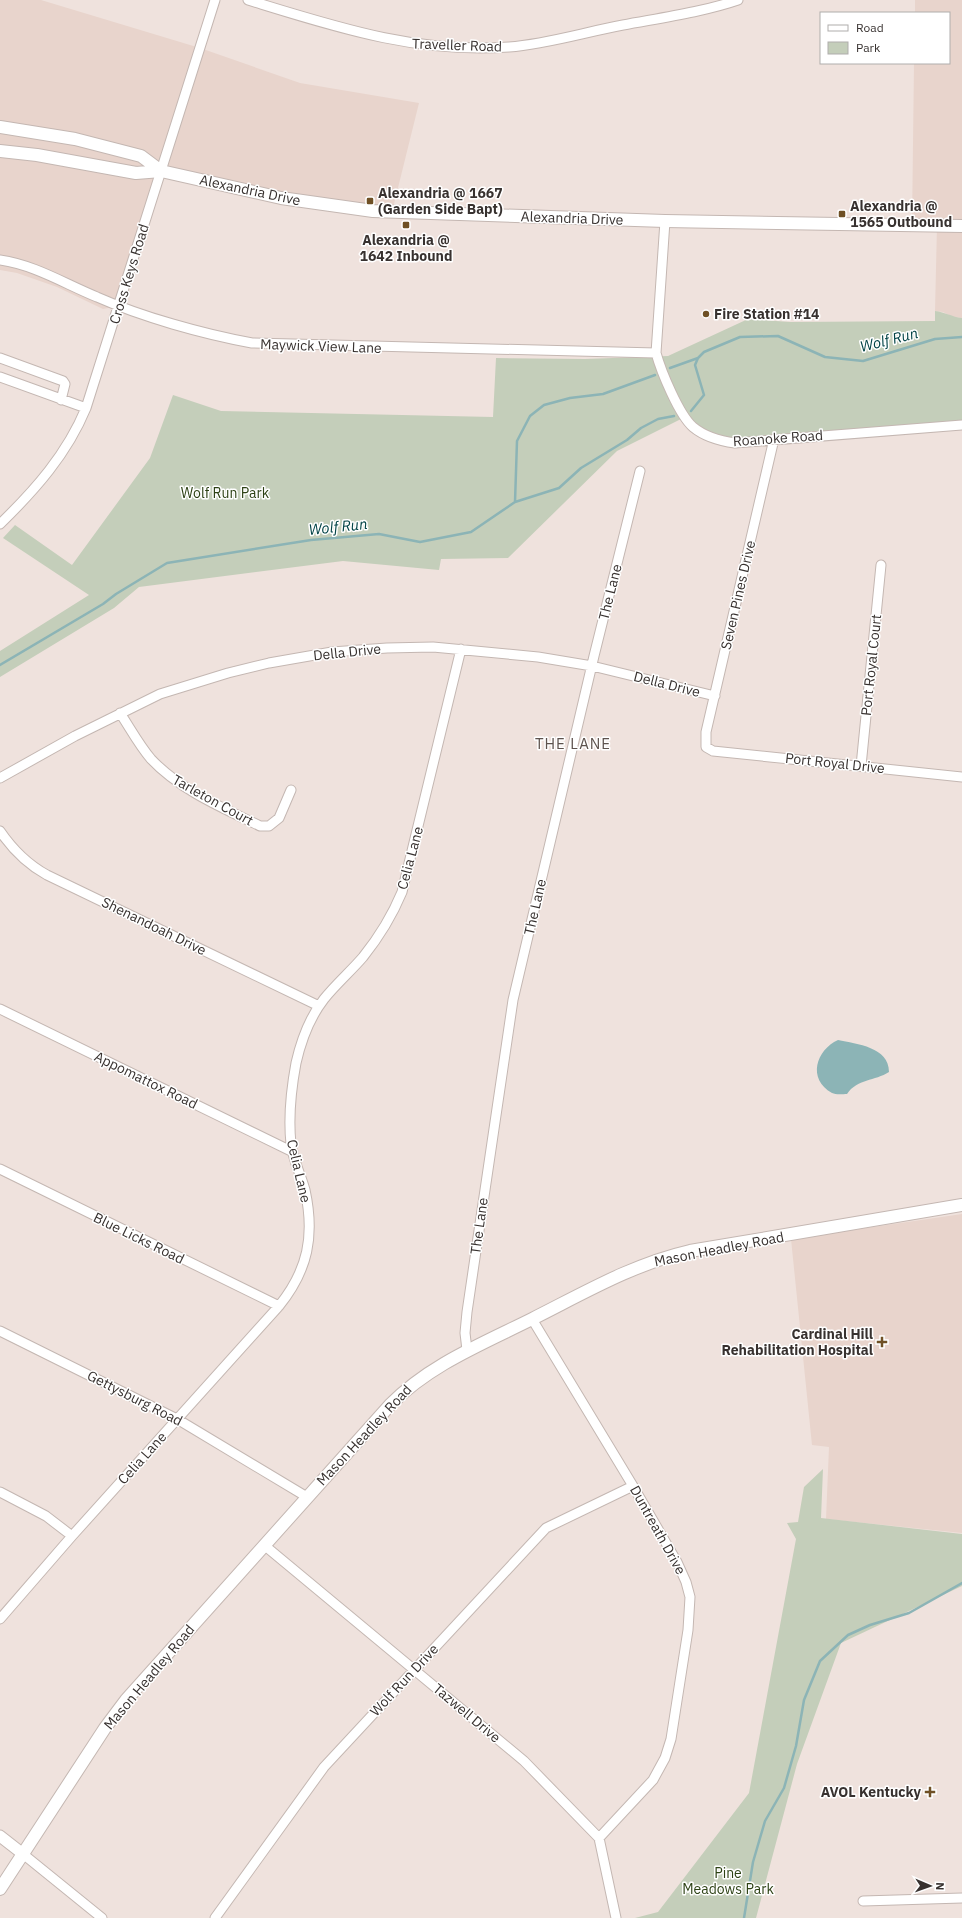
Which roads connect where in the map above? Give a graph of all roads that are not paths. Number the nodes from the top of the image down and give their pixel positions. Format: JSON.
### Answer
{"nodes":[{"id":1,"x":215,"y":0,"type":"edge"},
{"id":2,"x":248,"y":0,"type":"edge"},
{"id":3,"x":738,"y":0,"type":"edge"},
{"id":4,"x":0,"y":127,"type":"edge"},
{"id":5,"x":0,"y":151,"type":"edge"},
{"id":6,"x":161,"y":171,"type":"junction"},
{"id":7,"x":665,"y":221,"type":"junction"},
{"id":8,"x":962,"y":226,"type":"edge"},
{"id":9,"x":0,"y":260,"type":"edge"},
{"id":10,"x":119,"y":306,"type":"junction"},
{"id":11,"x":656,"y":353,"type":"junction"},
{"id":12,"x":0,"y":358,"type":"edge"},
{"id":13,"x":0,"y":377,"type":"edge"},
{"id":14,"x":61,"y":400,"type":"junction"},
{"id":15,"x":86,"y":408,"type":"junction"},
{"id":16,"x":962,"y":425,"type":"edge"},
{"id":17,"x":774,"y":439,"type":"junction"},
{"id":18,"x":640,"y":471,"type":"dead end"},
{"id":19,"x":0,"y":524,"type":"edge"},
{"id":20,"x":881,"y":565,"type":"dead end"},
{"id":21,"x":461,"y":649,"type":"junction"},
{"id":22,"x":592,"y":666,"type":"junction"},
{"id":23,"x":715,"y":696,"type":"junction"},
{"id":24,"x":120,"y":713,"type":"junction"},
{"id":25,"x":708,"y":749,"type":"joint"},
{"id":26,"x":861,"y":766,"type":"junction"},
{"id":27,"x":962,"y":776,"type":"edge"},
{"id":28,"x":0,"y":778,"type":"edge"},
{"id":29,"x":291,"y":790,"type":"dead end"},
{"id":30,"x":0,"y":831,"type":"edge"},
{"id":31,"x":319,"y":1006,"type":"junction"},
{"id":32,"x":0,"y":1009,"type":"edge"},
{"id":33,"x":293,"y":1152,"type":"junction"},
{"id":34,"x":0,"y":1169,"type":"edge"},
{"id":35,"x":962,"y":1205,"type":"edge"},
{"id":36,"x":279,"y":1306,"type":"junction"},
{"id":37,"x":532,"y":1319,"type":"junction"},
{"id":38,"x":0,"y":1331,"type":"edge"},
{"id":39,"x":467,"y":1350,"type":"junction"},
{"id":40,"x":177,"y":1419,"type":"junction"},
{"id":41,"x":633,"y":1486,"type":"junction"},
{"id":42,"x":0,"y":1492,"type":"edge"},
{"id":43,"x":307,"y":1497,"type":"junction"},
{"id":44,"x":72,"y":1536,"type":"junction"},
{"id":45,"x":264,"y":1545,"type":"junction"},
{"id":46,"x":0,"y":1619,"type":"edge"},
{"id":47,"x":414,"y":1668,"type":"junction"},
{"id":48,"x":0,"y":1836,"type":"edge"},
{"id":49,"x":599,"y":1838,"type":"junction"},
{"id":50,"x":23,"y":1854,"type":"junction"},
{"id":51,"x":0,"y":1889,"type":"edge"},
{"id":52,"x":962,"y":1898,"type":"edge"},
{"id":53,"x":863,"y":1901,"type":"dead end"},
{"id":54,"x":102,"y":1918,"type":"edge"},
{"id":55,"x":215,"y":1918,"type":"edge"},
{"id":56,"x":616,"y":1918,"type":"edge"}],
"edges":[{"from":1,"to":6,"type":"street","name":"Cross Keys Road"},
{"from":2,"to":3,"type":"street","name":"Traveller Road"},
{"from":4,"to":6,"type":"main road","name":"Alexandria Drive"},
{"from":5,"to":6,"type":"main road","name":"Alexandria Drive"},
{"from":6,"to":7,"type":"main road","name":"Alexandria Drive"},
{"from":6,"to":10,"type":"street","name":"Cross Keys Road"},
{"from":7,"to":8,"type":"main road","name":"Alexandria Drive"},
{"from":7,"to":11,"type":"street","name":"Roanoke Road"},
{"from":9,"to":10,"type":"street","name":"Maywick View Lane"},
{"from":10,"to":11,"type":"street","name":"Maywick View Lane"},
{"from":10,"to":15,"type":"street","name":"Cross Keys Road"},
{"from":11,"to":17,"type":"street","name":"Roanoke Road"},
{"from":12,"to":14,"type":"street"},
{"from":13,"to":14,"type":"street"},
{"from":14,"to":15,"type":"street"},
{"from":15,"to":19,"type":"street","name":"Cross Keys Road"},
{"from":16,"to":17,"type":"street","name":"Roanoke Road"},
{"from":17,"to":23,"type":"street","name":"Seven Pines Drive"},
{"from":18,"to":22,"type":"street","name":"The Lane"},
{"from":20,"to":26,"type":"street","name":"Port Royal Court"},
{"from":21,"to":22,"type":"street","name":"Della Drive"},
{"from":21,"to":24,"type":"street","name":"Della Drive"},
{"from":21,"to":31,"type":"street","name":"Celia Lane"},
{"from":22,"to":23,"type":"street","name":"Della Drive"},
{"from":22,"to":39,"type":"street","name":"The Lane"},
{"from":23,"to":25,"type":"street","name":"Seven Pines Drive"},
{"from":24,"to":28,"type":"street","name":"Della Drive"},
{"from":24,"to":29,"type":"street","name":"Tarleton Court"},
{"from":25,"to":26,"type":"street","name":"Port Royal Drive"},
{"from":26,"to":27,"type":"street","name":"Port Royal Drive"},
{"from":30,"to":31,"type":"street","name":"Shenandoah Drive"},
{"from":31,"to":33,"type":"street","name":"Celia Lane"},
{"from":32,"to":33,"type":"street","name":"Appomattox Road"},
{"from":33,"to":36,"type":"street","name":"Celia Lane"},
{"from":34,"to":36,"type":"street","name":"Blue Licks Road"},
{"from":35,"to":37,"type":"main road","name":"Mason Headley Road"},
{"from":36,"to":40,"type":"street","name":"Celia Lane"},
{"from":37,"to":39,"type":"main road","name":"Mason Headley Road"},
{"from":37,"to":41,"type":"street","name":"Duntreath Drive"},
{"from":38,"to":40,"type":"street","name":"Gettysburg Road"},
{"from":39,"to":43,"type":"main road","name":"Mason Headley Road"},
{"from":40,"to":43,"type":"street","name":"Gettysburg Road"},
{"from":40,"to":44,"type":"street","name":"Celia Lane"},
{"from":41,"to":47,"type":"street","name":"Wolf Run Drive"},
{"from":41,"to":49,"type":"street","name":"Duntreath Drive"},
{"from":42,"to":44,"type":"street"},
{"from":43,"to":45,"type":"main road","name":"Mason Headley Road"},
{"from":44,"to":46,"type":"street","name":"Celia Lane"},
{"from":45,"to":47,"type":"street","name":"Tazwell Drive"},
{"from":45,"to":50,"type":"main road","name":"Mason Headley Road"},
{"from":47,"to":49,"type":"street","name":"Tazwell Drive"},
{"from":47,"to":55,"type":"street","name":"Wolf Run Drive"},
{"from":48,"to":50,"type":"street"},
{"from":49,"to":56,"type":"street"},
{"from":50,"to":51,"type":"main road","name":"Mason Headley Road"},
{"from":50,"to":54,"type":"street"},
{"from":52,"to":53,"type":"street"}]}
